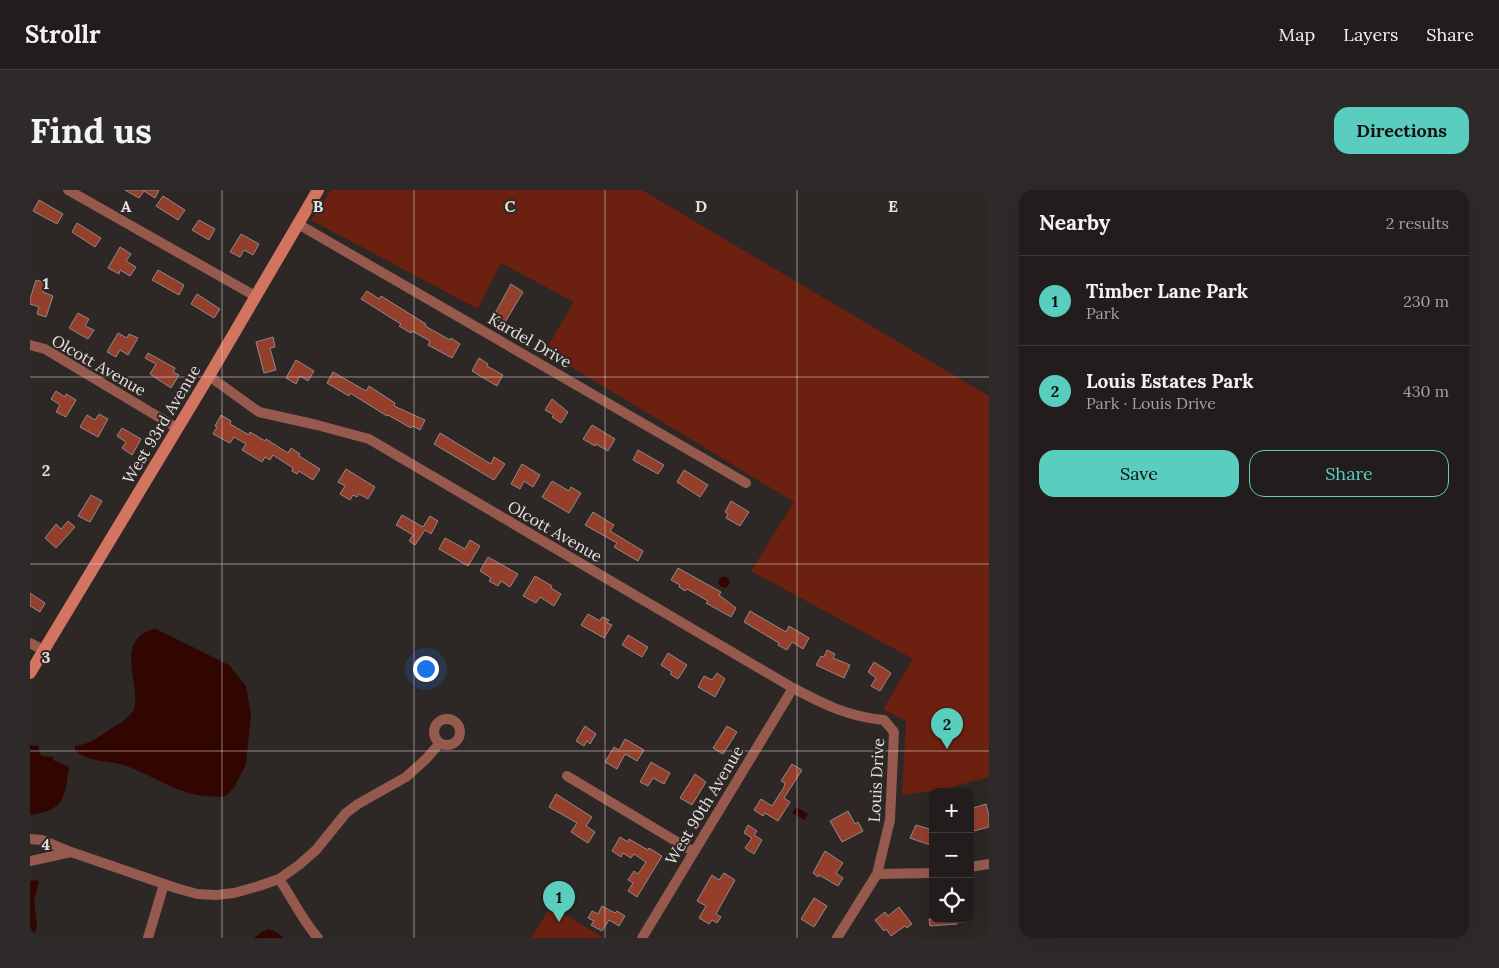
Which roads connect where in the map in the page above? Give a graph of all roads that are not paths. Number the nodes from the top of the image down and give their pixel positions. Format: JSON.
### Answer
{"nodes":[{"id":1,"x":68,"y":190,"type":"edge"},
{"id":2,"x":318,"y":190,"type":"edge"},
{"id":3,"x":298,"y":224,"type":"junction"},
{"id":4,"x":255,"y":296,"type":"junction"},
{"id":5,"x":30,"y":345,"type":"edge"},
{"id":6,"x":209,"y":376,"type":"junction"},
{"id":7,"x":177,"y":428,"type":"junction"},
{"id":8,"x":746,"y":483,"type":"dead end"},
{"id":9,"x":30,"y":643,"type":"edge"},
{"id":10,"x":43,"y":650,"type":"junction"},
{"id":11,"x":30,"y":673,"type":"edge"},
{"id":12,"x":793,"y":688,"type":"junction"},
{"id":13,"x":884,"y":720,"type":"joint"},
{"id":14,"x":440,"y":743,"type":"dead end"},
{"id":15,"x":567,"y":776,"type":"dead end"},
{"id":16,"x":30,"y":839,"type":"edge"},
{"id":17,"x":71,"y":852,"type":"junction"},
{"id":18,"x":694,"y":852,"type":"junction"},
{"id":19,"x":30,"y":861,"type":"edge"},
{"id":20,"x":989,"y":864,"type":"edge"},
{"id":21,"x":974,"y":866,"type":"edge"},
{"id":22,"x":929,"y":873,"type":"edge"},
{"id":23,"x":877,"y":874,"type":"junction"},
{"id":24,"x":279,"y":879,"type":"junction"},
{"id":25,"x":164,"y":884,"type":"junction"},
{"id":26,"x":148,"y":938,"type":"edge"},
{"id":27,"x":318,"y":938,"type":"edge"},
{"id":28,"x":642,"y":938,"type":"edge"},
{"id":29,"x":837,"y":938,"type":"edge"}],
"edges":[{"from":1,"to":4,"type":"street"},
{"from":2,"to":3,"type":"street","name":"West 93rd Avenue"},
{"from":3,"to":4,"type":"street","name":"West 93rd Avenue"},
{"from":3,"to":8,"type":"street","name":"Kardel Drive"},
{"from":4,"to":6,"type":"street","name":"West 93rd Avenue"},
{"from":5,"to":7,"type":"street","name":"Olcott Avenue"},
{"from":6,"to":7,"type":"street","name":"West 93rd Avenue"},
{"from":6,"to":12,"type":"street","name":"Olcott Avenue"},
{"from":7,"to":10,"type":"street","name":"West 93rd Avenue"},
{"from":9,"to":10,"type":"street"},
{"from":10,"to":11,"type":"street","name":"West 93rd Avenue"},
{"from":12,"to":13,"type":"street","name":"Olcott Avenue"},
{"from":12,"to":18,"type":"street","name":"West 90th Avenue"},
{"from":13,"to":23,"type":"street","name":"Louis Drive"},
{"from":14,"to":24,"type":"street"},
{"from":15,"to":18,"type":"street"},
{"from":16,"to":17,"type":"street"},
{"from":17,"to":19,"type":"street"},
{"from":17,"to":25,"type":"street"},
{"from":18,"to":28,"type":"street","name":"West 90th Avenue"},
{"from":20,"to":21,"type":"street"},
{"from":22,"to":23,"type":"street"},
{"from":23,"to":29,"type":"street","name":"Louis Drive"},
{"from":24,"to":25,"type":"street"},
{"from":24,"to":27,"type":"street"},
{"from":25,"to":26,"type":"street"}]}
